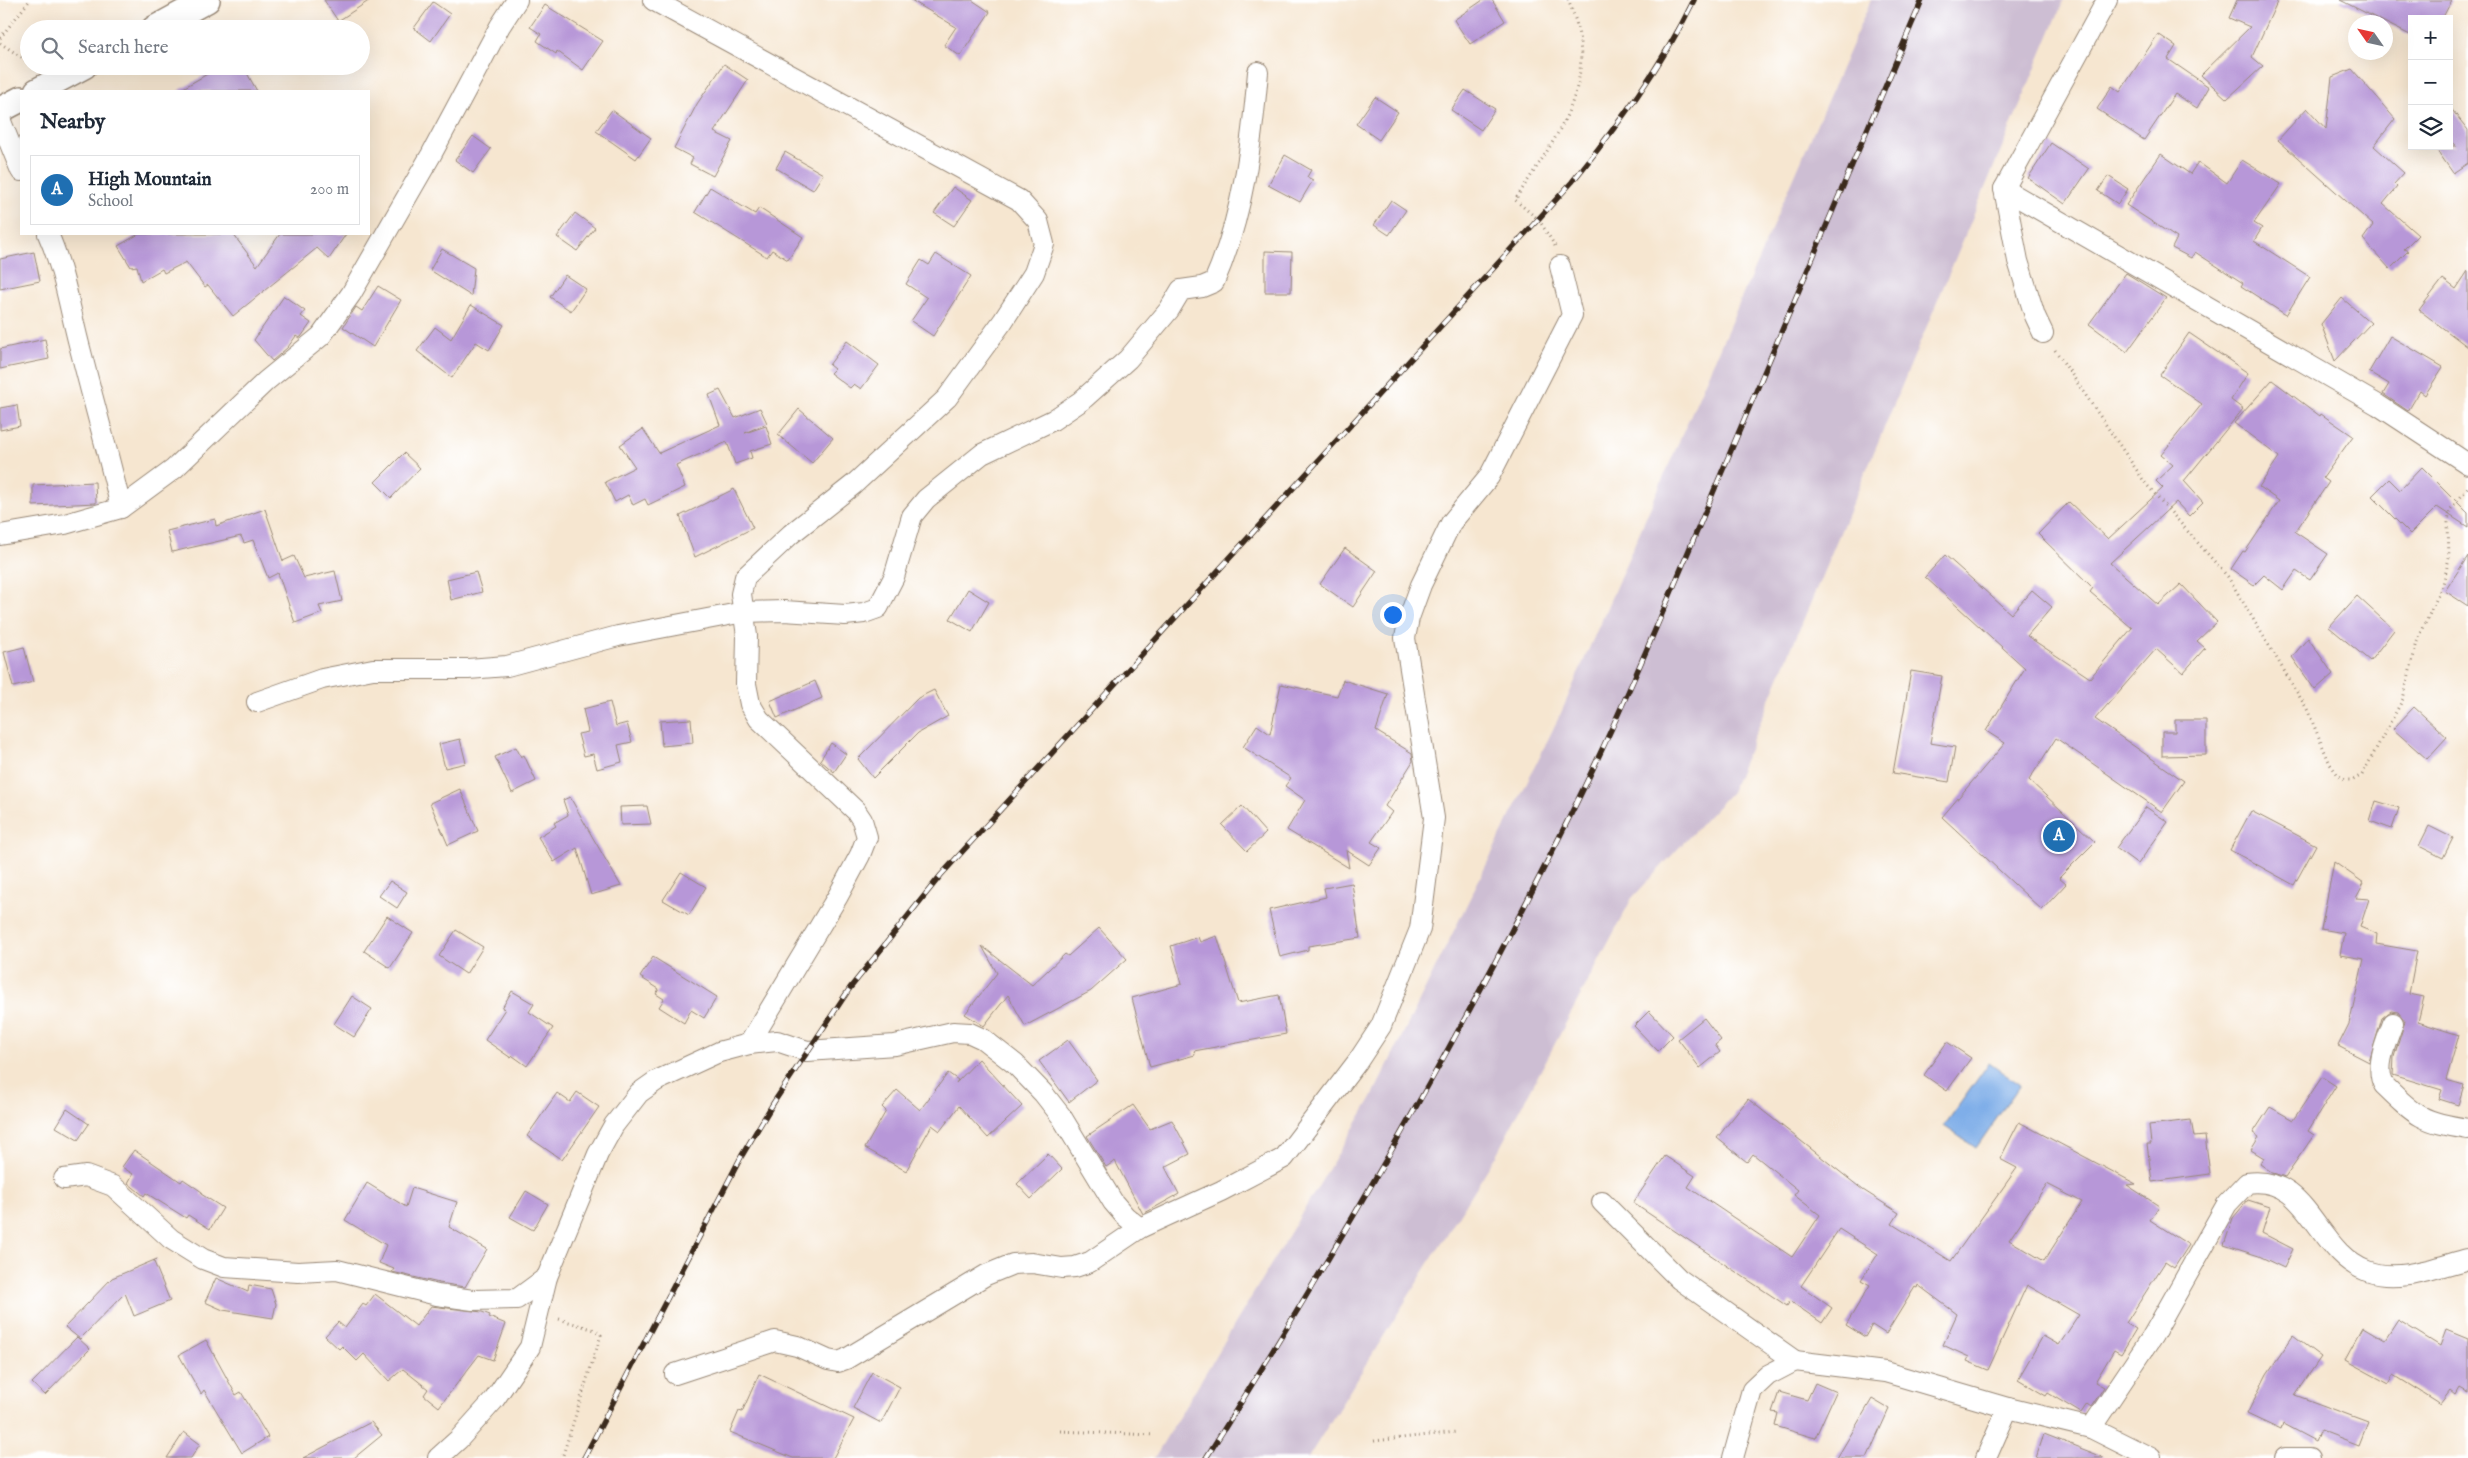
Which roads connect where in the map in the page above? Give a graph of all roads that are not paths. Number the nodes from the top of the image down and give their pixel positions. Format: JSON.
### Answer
{"nodes":[{"id":1,"x":207,"y":0,"type":"edge"},
{"id":2,"x":517,"y":0,"type":"edge"},
{"id":3,"x":654,"y":0,"type":"edge"},
{"id":4,"x":2107,"y":0,"type":"edge"},
{"id":5,"x":170,"y":20,"type":"edge"},
{"id":6,"x":1258,"y":72,"type":"dead end"},
{"id":7,"x":67,"y":75,"type":"edge"},
{"id":8,"x":39,"y":90,"type":"edge"},
{"id":9,"x":20,"y":100,"type":"edge"},
{"id":10,"x":0,"y":110,"type":"edge"},
{"id":11,"x":0,"y":119,"type":"edge"},
{"id":12,"x":20,"y":169,"type":"edge"},
{"id":13,"x":2004,"y":189,"type":"junction"},
{"id":14,"x":48,"y":235,"type":"edge"},
{"id":15,"x":1560,"y":266,"type":"road end"},
{"id":16,"x":2044,"y":333,"type":"road end"},
{"id":17,"x":2468,"y":464,"type":"edge"},
{"id":18,"x":121,"y":508,"type":"junction"},
{"id":19,"x":0,"y":534,"type":"edge"},
{"id":20,"x":744,"y":612,"type":"junction"},
{"id":21,"x":257,"y":702,"type":"dead end"},
{"id":22,"x":2393,"y":1023,"type":"dead end"},
{"id":23,"x":749,"y":1044,"type":"junction"},
{"id":24,"x":2468,"y":1129,"type":"edge"},
{"id":25,"x":64,"y":1179,"type":"dead end"},
{"id":26,"x":1602,"y":1202,"type":"dead end"},
{"id":27,"x":1140,"y":1228,"type":"junction"},
{"id":28,"x":2468,"y":1259,"type":"edge"},
{"id":29,"x":547,"y":1277,"type":"junction"},
{"id":30,"x":1795,"y":1361,"type":"junction"},
{"id":31,"x":675,"y":1374,"type":"dead end"},
{"id":32,"x":2008,"y":1408,"type":"junction"},
{"id":33,"x":2092,"y":1428,"type":"junction"},
{"id":34,"x":438,"y":1458,"type":"edge"},
{"id":35,"x":1732,"y":1458,"type":"edge"},
{"id":36,"x":1986,"y":1458,"type":"edge"},
{"id":37,"x":2151,"y":1458,"type":"edge"},
{"id":38,"x":2285,"y":1458,"type":"edge"},
{"id":39,"x":2310,"y":1458,"type":"edge"}],
"edges":[{"from":1,"to":5,"type":"street"},
{"from":2,"to":18,"type":"street"},
{"from":3,"to":20,"type":"street"},
{"from":4,"to":13,"type":"street"},
{"from":6,"to":20,"type":"street"},
{"from":7,"to":8,"type":"street"},
{"from":9,"to":10,"type":"street"},
{"from":11,"to":12,"type":"street"},
{"from":13,"to":16,"type":"street"},
{"from":13,"to":17,"type":"street"},
{"from":14,"to":18,"type":"street"},
{"from":15,"to":27,"type":"street"},
{"from":18,"to":19,"type":"street"},
{"from":20,"to":21,"type":"street"},
{"from":20,"to":23,"type":"street"},
{"from":22,"to":24,"type":"street"},
{"from":23,"to":27,"type":"street"},
{"from":23,"to":29,"type":"street"},
{"from":25,"to":29,"type":"street"},
{"from":26,"to":30,"type":"street"},
{"from":27,"to":31,"type":"street"},
{"from":28,"to":33,"type":"street"},
{"from":29,"to":34,"type":"street"},
{"from":30,"to":32,"type":"street"},
{"from":30,"to":35,"type":"street"},
{"from":32,"to":33,"type":"street"},
{"from":32,"to":36,"type":"street"},
{"from":33,"to":37,"type":"street"},
{"from":38,"to":39,"type":"street"}]}
